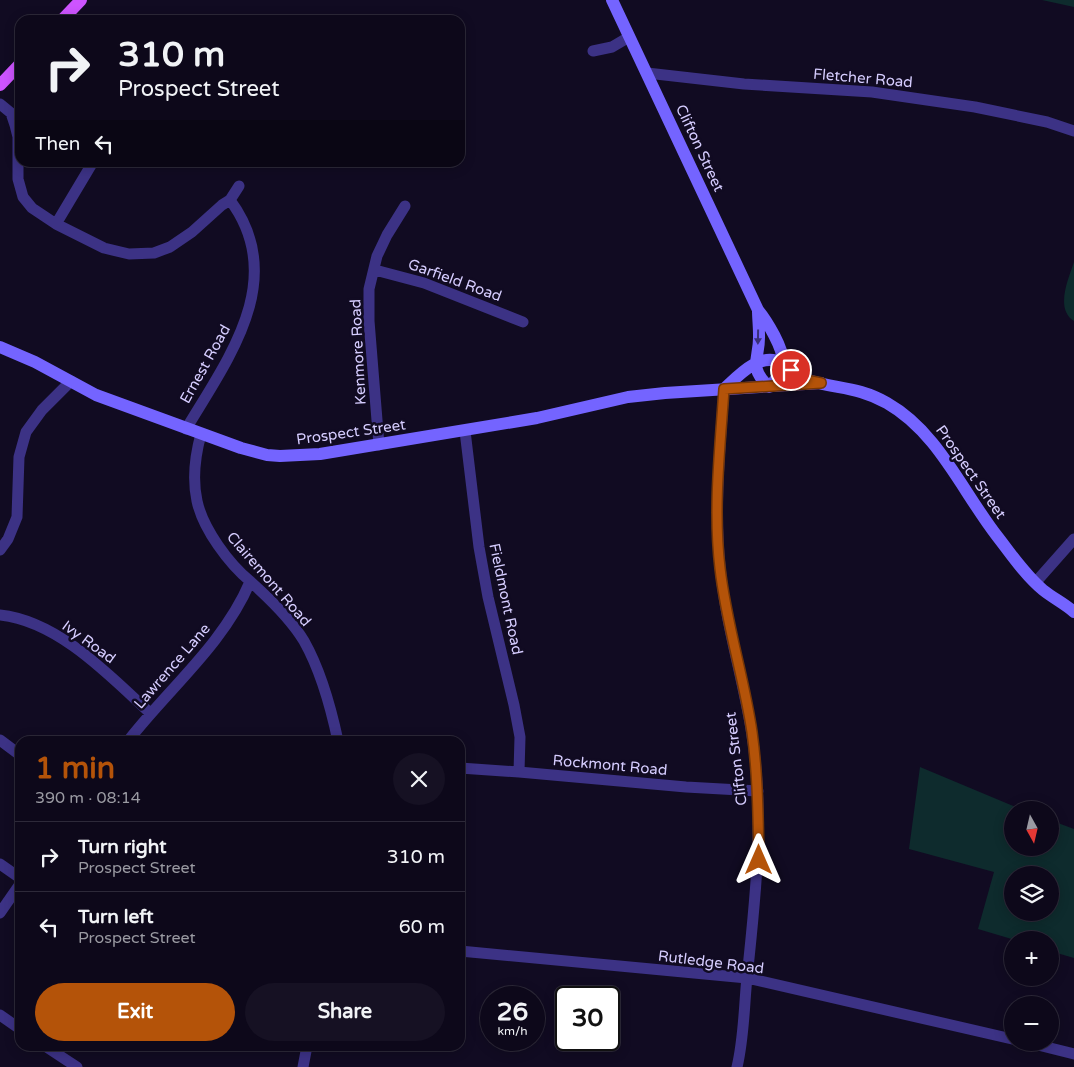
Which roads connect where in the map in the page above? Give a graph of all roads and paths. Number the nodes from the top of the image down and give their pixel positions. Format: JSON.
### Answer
{"nodes":[{"id":1,"x":81,"y":0,"type":"edge"},
{"id":2,"x":612,"y":0,"type":"edge"},
{"id":3,"x":67,"y":15,"type":"edge"},
{"id":4,"x":629,"y":37,"type":"junction"},
{"id":5,"x":593,"y":51,"type":"dead end"},
{"id":6,"x":15,"y":69,"type":"edge"},
{"id":7,"x":647,"y":73,"type":"junction"},
{"id":8,"x":0,"y":85,"type":"edge"},
{"id":9,"x":0,"y":104,"type":"edge"},
{"id":10,"x":15,"y":125,"type":"edge"},
{"id":11,"x":1074,"y":131,"type":"edge"},
{"id":12,"x":18,"y":167,"type":"edge"},
{"id":13,"x":89,"y":167,"type":"edge"},
{"id":14,"x":239,"y":186,"type":"dead end"},
{"id":15,"x":230,"y":200,"type":"junction"},
{"id":16,"x":404,"y":206,"type":"dead end"},
{"id":17,"x":56,"y":224,"type":"junction"},
{"id":18,"x":375,"y":270,"type":"junction"},
{"id":19,"x":758,"y":310,"type":"junction"},
{"id":20,"x":524,"y":322,"type":"dead end"},
{"id":21,"x":0,"y":348,"type":"edge"},
{"id":22,"x":783,"y":363,"type":"junction"},
{"id":23,"x":755,"y":364,"type":"junction"},
{"id":24,"x":71,"y":381,"type":"junction"},
{"id":25,"x":821,"y":383,"type":"junction"},
{"id":26,"x":769,"y":387,"type":"junction"},
{"id":27,"x":724,"y":389,"type":"junction"},
{"id":28,"x":186,"y":428,"type":"junction"},
{"id":29,"x":465,"y":431,"type":"junction"},
{"id":30,"x":200,"y":434,"type":"junction"},
{"id":31,"x":378,"y":445,"type":"junction"},
{"id":32,"x":1074,"y":539,"type":"edge"},
{"id":33,"x":0,"y":550,"type":"edge"},
{"id":34,"x":250,"y":582,"type":"junction"},
{"id":35,"x":1035,"y":583,"type":"junction"},
{"id":36,"x":1074,"y":612,"type":"edge"},
{"id":37,"x":0,"y":615,"type":"edge"},
{"id":38,"x":150,"y":713,"type":"junction"},
{"id":39,"x":132,"y":736,"type":"edge"},
{"id":40,"x":337,"y":736,"type":"edge"},
{"id":41,"x":0,"y":740,"type":"edge"},
{"id":42,"x":15,"y":751,"type":"edge"},
{"id":43,"x":465,"y":768,"type":"edge"},
{"id":44,"x":519,"y":772,"type":"junction"},
{"id":45,"x":758,"y":791,"type":"junction"},
{"id":46,"x":0,"y":864,"type":"edge"},
{"id":47,"x":15,"y":874,"type":"edge"},
{"id":48,"x":15,"y":891,"type":"edge"},
{"id":49,"x":0,"y":913,"type":"edge"},
{"id":50,"x":465,"y":951,"type":"edge"},
{"id":51,"x":747,"y":978,"type":"junction"},
{"id":52,"x":0,"y":1014,"type":"edge"},
{"id":53,"x":15,"y":1025,"type":"edge"},
{"id":54,"x":1004,"y":1037,"type":"edge"},
{"id":55,"x":1059,"y":1050,"type":"edge"},
{"id":56,"x":53,"y":1051,"type":"edge"},
{"id":57,"x":306,"y":1051,"type":"edge"},
{"id":58,"x":1074,"y":1054,"type":"edge"},
{"id":59,"x":77,"y":1067,"type":"edge"},
{"id":60,"x":304,"y":1067,"type":"edge"},
{"id":61,"x":737,"y":1067,"type":"edge"}],
"edges":[{"from":1,"to":3,"type":"main road"},
{"from":2,"to":4,"type":"main road","name":"Clifton Street"},
{"from":4,"to":5,"type":"street"},
{"from":4,"to":7,"type":"main road","name":"Clifton Street"},
{"from":6,"to":8,"type":"main road"},
{"from":7,"to":11,"type":"street","name":"Fletcher Road"},
{"from":7,"to":19,"type":"main road","name":"Clifton Street"},
{"from":9,"to":10,"type":"street"},
{"from":12,"to":17,"type":"street"},
{"from":13,"to":17,"type":"street"},
{"from":14,"to":15,"type":"street"},
{"from":15,"to":17,"type":"street"},
{"from":15,"to":28,"type":"street","name":"Ernest Road"},
{"from":16,"to":18,"type":"street","name":"Kenmore Road"},
{"from":18,"to":20,"type":"street","name":"Garfield Road"},
{"from":18,"to":31,"type":"street","name":"Kenmore Road"},
{"from":19,"to":22,"type":"main road","name":"Clifton Street"},
{"from":19,"to":23,"type":"main road","name":"Clifton Street","one_way":true},
{"from":21,"to":24,"type":"main road","name":"Prospect Street"},
{"from":22,"to":23,"type":"main road"},
{"from":22,"to":25,"type":"main road","name":"Prospect Street"},
{"from":22,"to":26,"type":"main road"},
{"from":23,"to":26,"type":"main road"},
{"from":23,"to":27,"type":"main road"},
{"from":24,"to":28,"type":"main road","name":"Prospect Street"},
{"from":24,"to":33,"type":"street"},
{"from":25,"to":26,"type":"main road","name":"Prospect Street"},
{"from":25,"to":35,"type":"main road","name":"Prospect Street"},
{"from":26,"to":27,"type":"main road","name":"Prospect Street"},
{"from":27,"to":29,"type":"main road","name":"Prospect Street"},
{"from":27,"to":45,"type":"street","name":"Clifton Street"},
{"from":28,"to":30,"type":"main road","name":"Prospect Street"},
{"from":29,"to":31,"type":"main road","name":"Prospect Street"},
{"from":29,"to":44,"type":"street","name":"Fieldmont Road"},
{"from":30,"to":31,"type":"main road","name":"Prospect Street"},
{"from":30,"to":34,"type":"street","name":"Clairemont Road"},
{"from":32,"to":35,"type":"street"},
{"from":34,"to":38,"type":"street","name":"Lawrence Lane"},
{"from":34,"to":40,"type":"street","name":"Clairemont Road"},
{"from":35,"to":36,"type":"main road","name":"Prospect Street"},
{"from":37,"to":38,"type":"street","name":"Ivy Road"},
{"from":38,"to":39,"type":"street","name":"Lawrence Lane"},
{"from":41,"to":42,"type":"street"},
{"from":43,"to":44,"type":"street","name":"Rockmont Road"},
{"from":44,"to":45,"type":"street","name":"Rockmont Road"},
{"from":45,"to":51,"type":"street","name":"Clifton Street"},
{"from":46,"to":47,"type":"street"},
{"from":48,"to":49,"type":"street"},
{"from":50,"to":51,"type":"street","name":"Rutledge Road"},
{"from":51,"to":54,"type":"street","name":"Rutledge Road"},
{"from":51,"to":61,"type":"street","name":"Clifton Street"},
{"from":52,"to":53,"type":"street"},
{"from":55,"to":58,"type":"street"},
{"from":56,"to":59,"type":"street"},
{"from":57,"to":60,"type":"street"}]}
